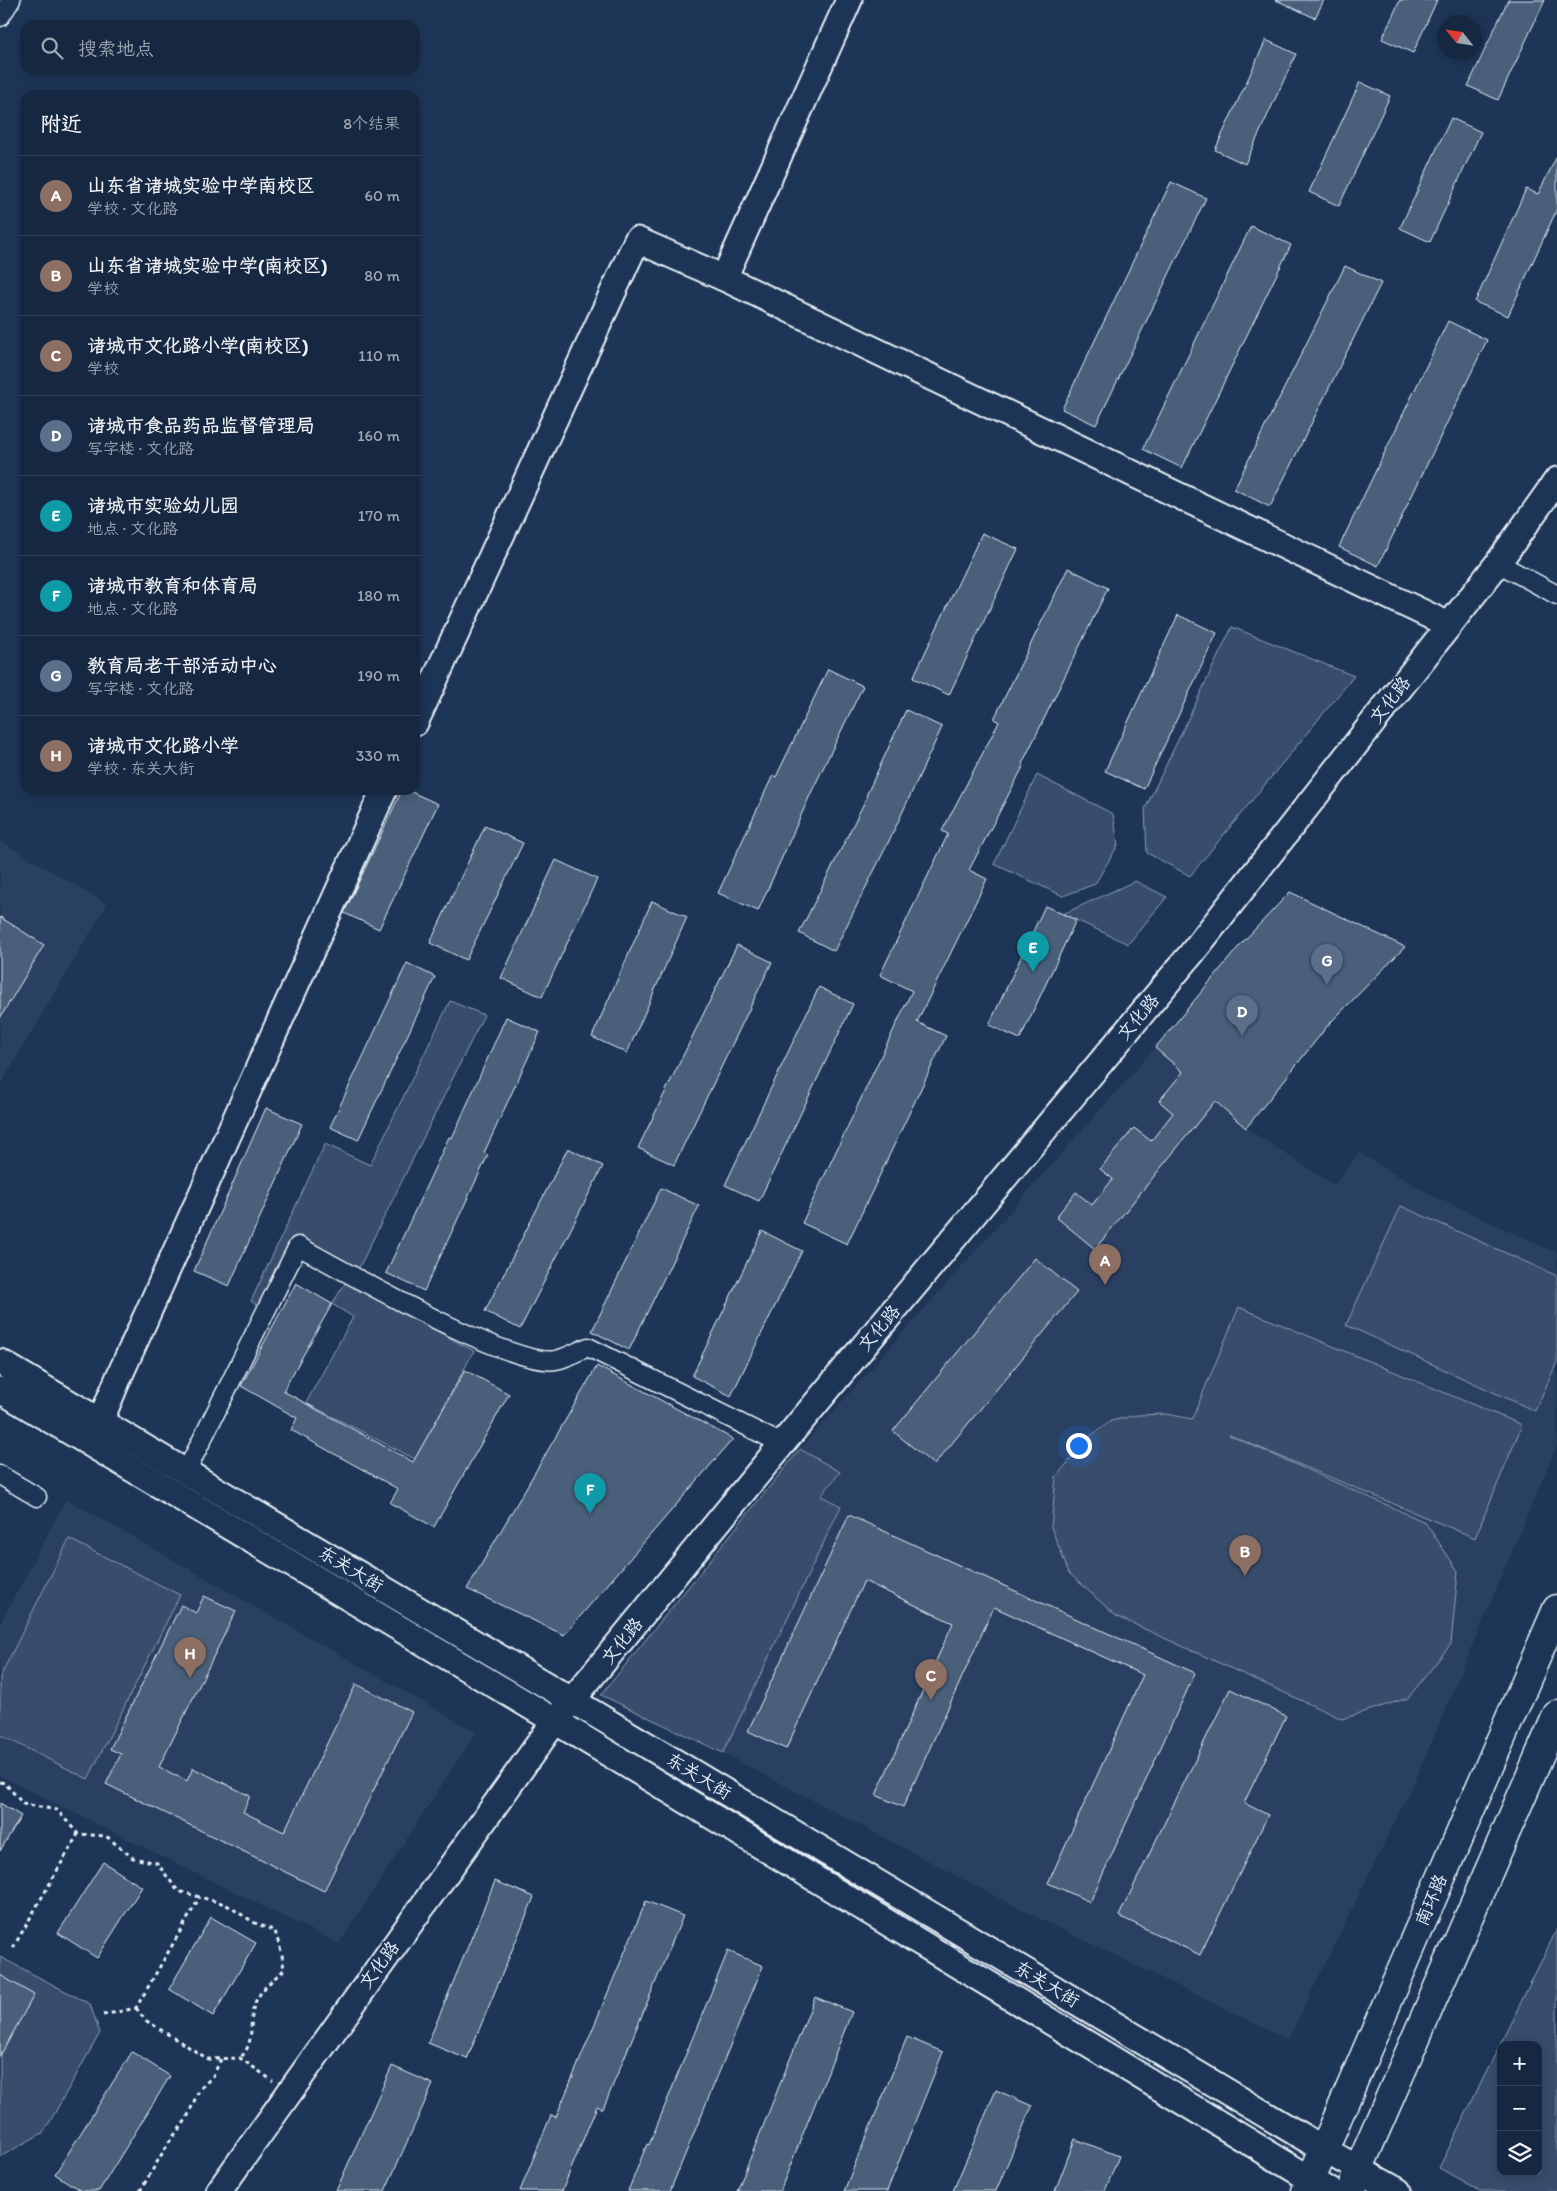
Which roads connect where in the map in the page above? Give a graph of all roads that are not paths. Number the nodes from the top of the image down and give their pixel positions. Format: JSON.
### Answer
{"nodes":[{"id":1,"x":11,"y":0,"type":"edge"},
{"id":2,"x":849,"y":0,"type":"edge"},
{"id":3,"x":0,"y":18,"type":"edge"},
{"id":4,"x":724,"y":278,"type":"junction"},
{"id":5,"x":1557,"y":480,"type":"edge"},
{"id":6,"x":1498,"y":563,"type":"junction"},
{"id":7,"x":1557,"y":594,"type":"edge"},
{"id":8,"x":1449,"y":625,"type":"junction"},
{"id":9,"x":420,"y":712,"type":"edge"},
{"id":10,"x":382,"y":795,"type":"edge"},
{"id":11,"x":0,"y":1362,"type":"edge"},
{"id":12,"x":0,"y":1390,"type":"edge"},
{"id":13,"x":100,"y":1422,"type":"junction"},
{"id":14,"x":782,"y":1444,"type":"junction"},
{"id":15,"x":186,"y":1472,"type":"junction"},
{"id":16,"x":0,"y":1475,"type":"edge"},
{"id":17,"x":37,"y":1496,"type":"dead end"},
{"id":18,"x":1557,"y":1609,"type":"edge"},
{"id":19,"x":573,"y":1701,"type":"junction"},
{"id":20,"x":1557,"y":1715,"type":"edge"},
{"id":21,"x":555,"y":1721,"type":"junction"},
{"id":22,"x":1323,"y":2149,"type":"junction"},
{"id":23,"x":1355,"y":2180,"type":"edge"},
{"id":24,"x":1315,"y":2187,"type":"edge"},
{"id":25,"x":219,"y":2191,"type":"edge"},
{"id":26,"x":1398,"y":2191,"type":"edge"}],
"edges":[{"from":1,"to":3,"type":"street"},
{"from":2,"to":4,"type":"street"},
{"from":4,"to":8,"type":"street"},
{"from":4,"to":9,"type":"street"},
{"from":5,"to":6,"type":"street","name":"文化路"},
{"from":6,"to":7,"type":"street"},
{"from":6,"to":8,"type":"street","name":"文化路"},
{"from":8,"to":14,"type":"street","name":"文化路"},
{"from":10,"to":13,"type":"street"},
{"from":11,"to":13,"type":"street","name":"东关大街"},
{"from":12,"to":21,"type":"street","name":"东关大街"},
{"from":13,"to":15,"type":"street","name":"东关大街"},
{"from":14,"to":15,"type":"street"},
{"from":14,"to":19,"type":"street","name":"文化路"},
{"from":15,"to":19,"type":"street","name":"东关大街"},
{"from":16,"to":17,"type":"street"},
{"from":18,"to":22,"type":"highway","name":"南环路"},
{"from":19,"to":21,"type":"street","name":"文化路"},
{"from":19,"to":22,"type":"street","name":"东关大街"},
{"from":20,"to":23,"type":"highway"},
{"from":21,"to":24,"type":"street","name":"东关大街"},
{"from":21,"to":25,"type":"street","name":"文化路"},
{"from":22,"to":23,"type":"street","name":"东关大街"},
{"from":22,"to":24,"type":"highway","name":"南环路"},
{"from":23,"to":26,"type":"street","name":"东关大街"}]}
